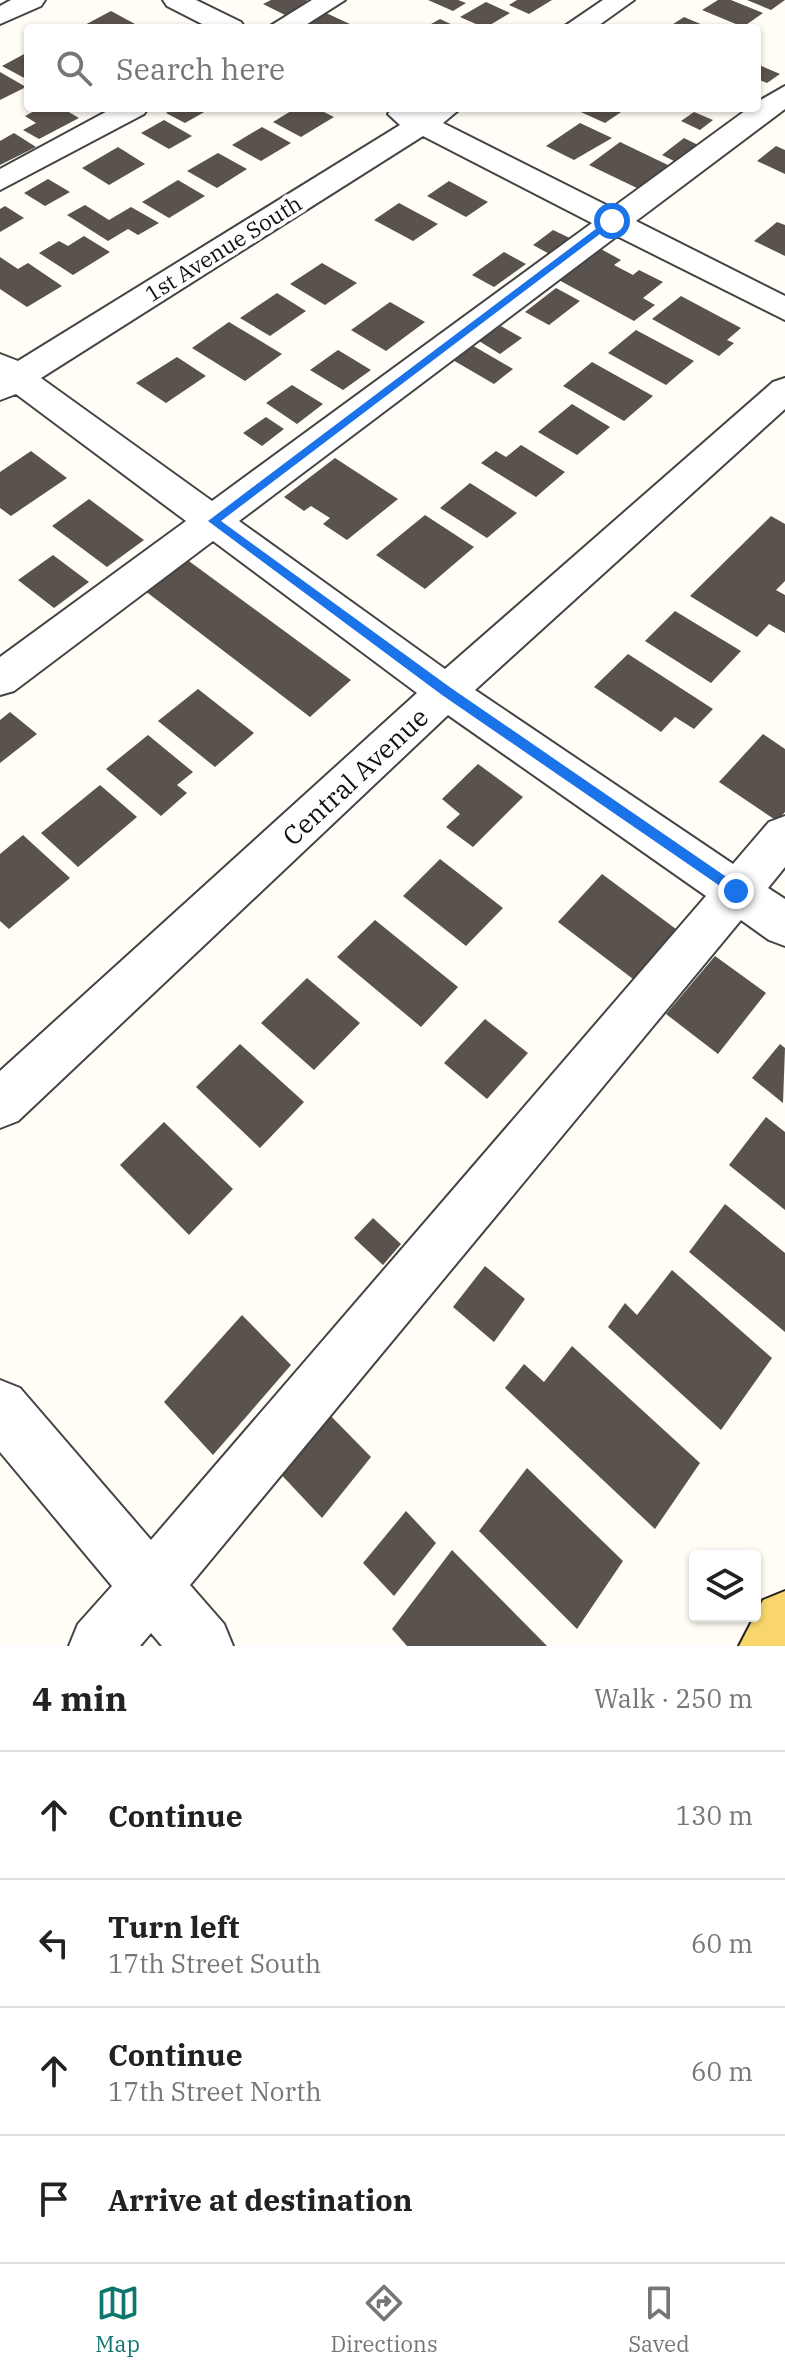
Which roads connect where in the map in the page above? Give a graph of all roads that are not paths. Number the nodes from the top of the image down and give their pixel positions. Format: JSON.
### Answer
{"nodes":[{"id":1,"x":32,"y":0,"type":"edge"},
{"id":2,"x":176,"y":0,"type":"edge"},
{"id":3,"x":332,"y":0,"type":"edge"},
{"id":4,"x":621,"y":0,"type":"edge"},
{"id":5,"x":0,"y":16,"type":"edge"},
{"id":6,"x":223,"y":24,"type":"edge"},
{"id":7,"x":288,"y":24,"type":"edge"},
{"id":8,"x":582,"y":24,"type":"edge"},
{"id":9,"x":785,"y":95,"type":"edge"},
{"id":10,"x":127,"y":112,"type":"edge"},
{"id":11,"x":412,"y":112,"type":"edge"},
{"id":12,"x":434,"y":116,"type":"edge"},
{"id":13,"x":0,"y":181,"type":"edge"},
{"id":14,"x":612,"y":221,"type":"junction"},
{"id":15,"x":785,"y":309,"type":"edge"},
{"id":16,"x":5,"y":377,"type":"edge"},
{"id":17,"x":785,"y":390,"type":"edge"},
{"id":18,"x":213,"y":521,"type":"junction"},
{"id":19,"x":0,"y":679,"type":"edge"},
{"id":20,"x":446,"y":692,"type":"junction"},
{"id":21,"x":785,"y":835,"type":"edge"},
{"id":22,"x":736,"y":891,"type":"junction"},
{"id":23,"x":785,"y":925,"type":"edge"},
{"id":24,"x":0,"y":1104,"type":"edge"},
{"id":25,"x":0,"y":1408,"type":"edge"},
{"id":26,"x":152,"y":1587,"type":"junction"},
{"id":27,"x":785,"y":1622,"type":"edge"},
{"id":28,"x":100,"y":1646,"type":"edge"},
{"id":29,"x":202,"y":1646,"type":"edge"},
{"id":30,"x":770,"y":1646,"type":"edge"}],
"edges":[{"from":1,"to":5,"type":"street"},
{"from":2,"to":6,"type":"street"},
{"from":3,"to":7,"type":"street"},
{"from":4,"to":8,"type":"street"},
{"from":9,"to":14,"type":"street"},
{"from":10,"to":13,"type":"street"},
{"from":11,"to":12,"type":"street"},
{"from":12,"to":14,"type":"street"},
{"from":12,"to":16,"type":"street","name":"1st Avenue South"},
{"from":14,"to":15,"type":"street"},
{"from":14,"to":18,"type":"street"},
{"from":16,"to":18,"type":"street"},
{"from":17,"to":20,"type":"street","name":"Central Avenue"},
{"from":18,"to":19,"type":"street"},
{"from":18,"to":20,"type":"street"},
{"from":20,"to":22,"type":"street"},
{"from":20,"to":24,"type":"street","name":"Central Avenue"},
{"from":21,"to":22,"type":"street"},
{"from":22,"to":23,"type":"street"},
{"from":22,"to":26,"type":"street"},
{"from":25,"to":26,"type":"street"},
{"from":26,"to":28,"type":"street"},
{"from":26,"to":29,"type":"street"},
{"from":27,"to":30,"type":"main road"}]}
